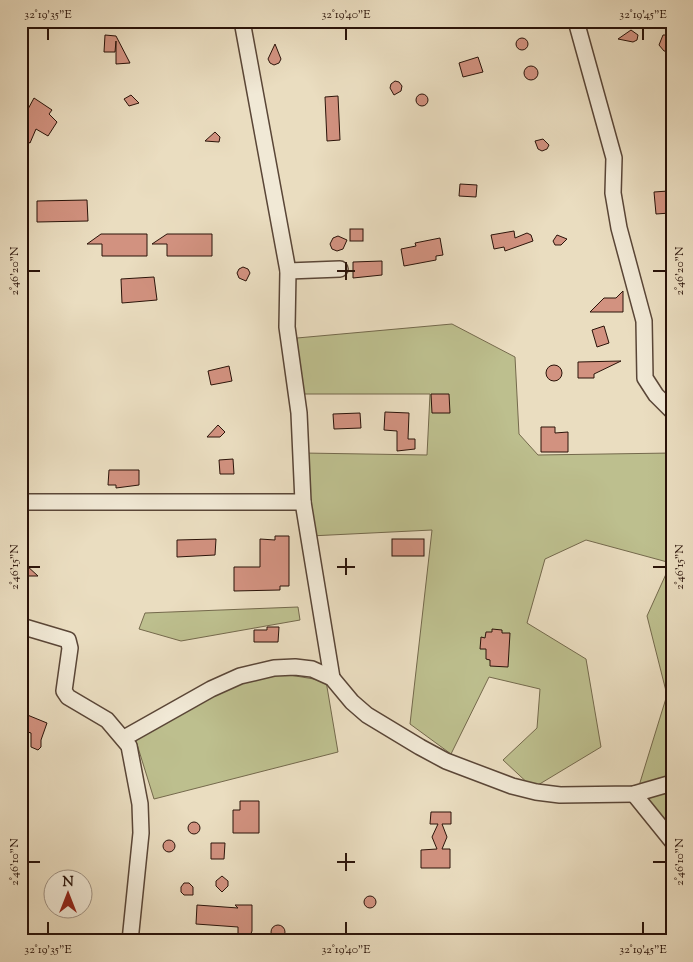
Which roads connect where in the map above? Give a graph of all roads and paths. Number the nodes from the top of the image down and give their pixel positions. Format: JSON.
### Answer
{"nodes":[{"id":1,"x":242,"y":21,"type":"edge"},
{"id":2,"x":576,"y":21,"type":"edge"},
{"id":3,"x":288,"y":270,"type":"junction"},
{"id":4,"x":340,"y":270,"type":"dead end"},
{"id":5,"x":672,"y":411,"type":"edge"},
{"id":6,"x":21,"y":502,"type":"edge"},
{"id":7,"x":303,"y":502,"type":"junction"},
{"id":8,"x":21,"y":626,"type":"edge"},
{"id":9,"x":332,"y":678,"type":"junction"},
{"id":10,"x":124,"y":738,"type":"junction"},
{"id":11,"x":672,"y":783,"type":"edge"},
{"id":12,"x":634,"y":794,"type":"junction"},
{"id":13,"x":672,"y":841,"type":"edge"},
{"id":14,"x":130,"y":941,"type":"edge"}],
"edges":[{"from":1,"to":3,"type":"street"},
{"from":2,"to":5,"type":"street"},
{"from":3,"to":4,"type":"street"},
{"from":3,"to":7,"type":"street"},
{"from":6,"to":7,"type":"street"},
{"from":7,"to":9,"type":"street"},
{"from":8,"to":10,"type":"street"},
{"from":9,"to":10,"type":"street"},
{"from":9,"to":12,"type":"street"},
{"from":10,"to":14,"type":"street"},
{"from":11,"to":12,"type":"street"},
{"from":12,"to":13,"type":"street"}]}
